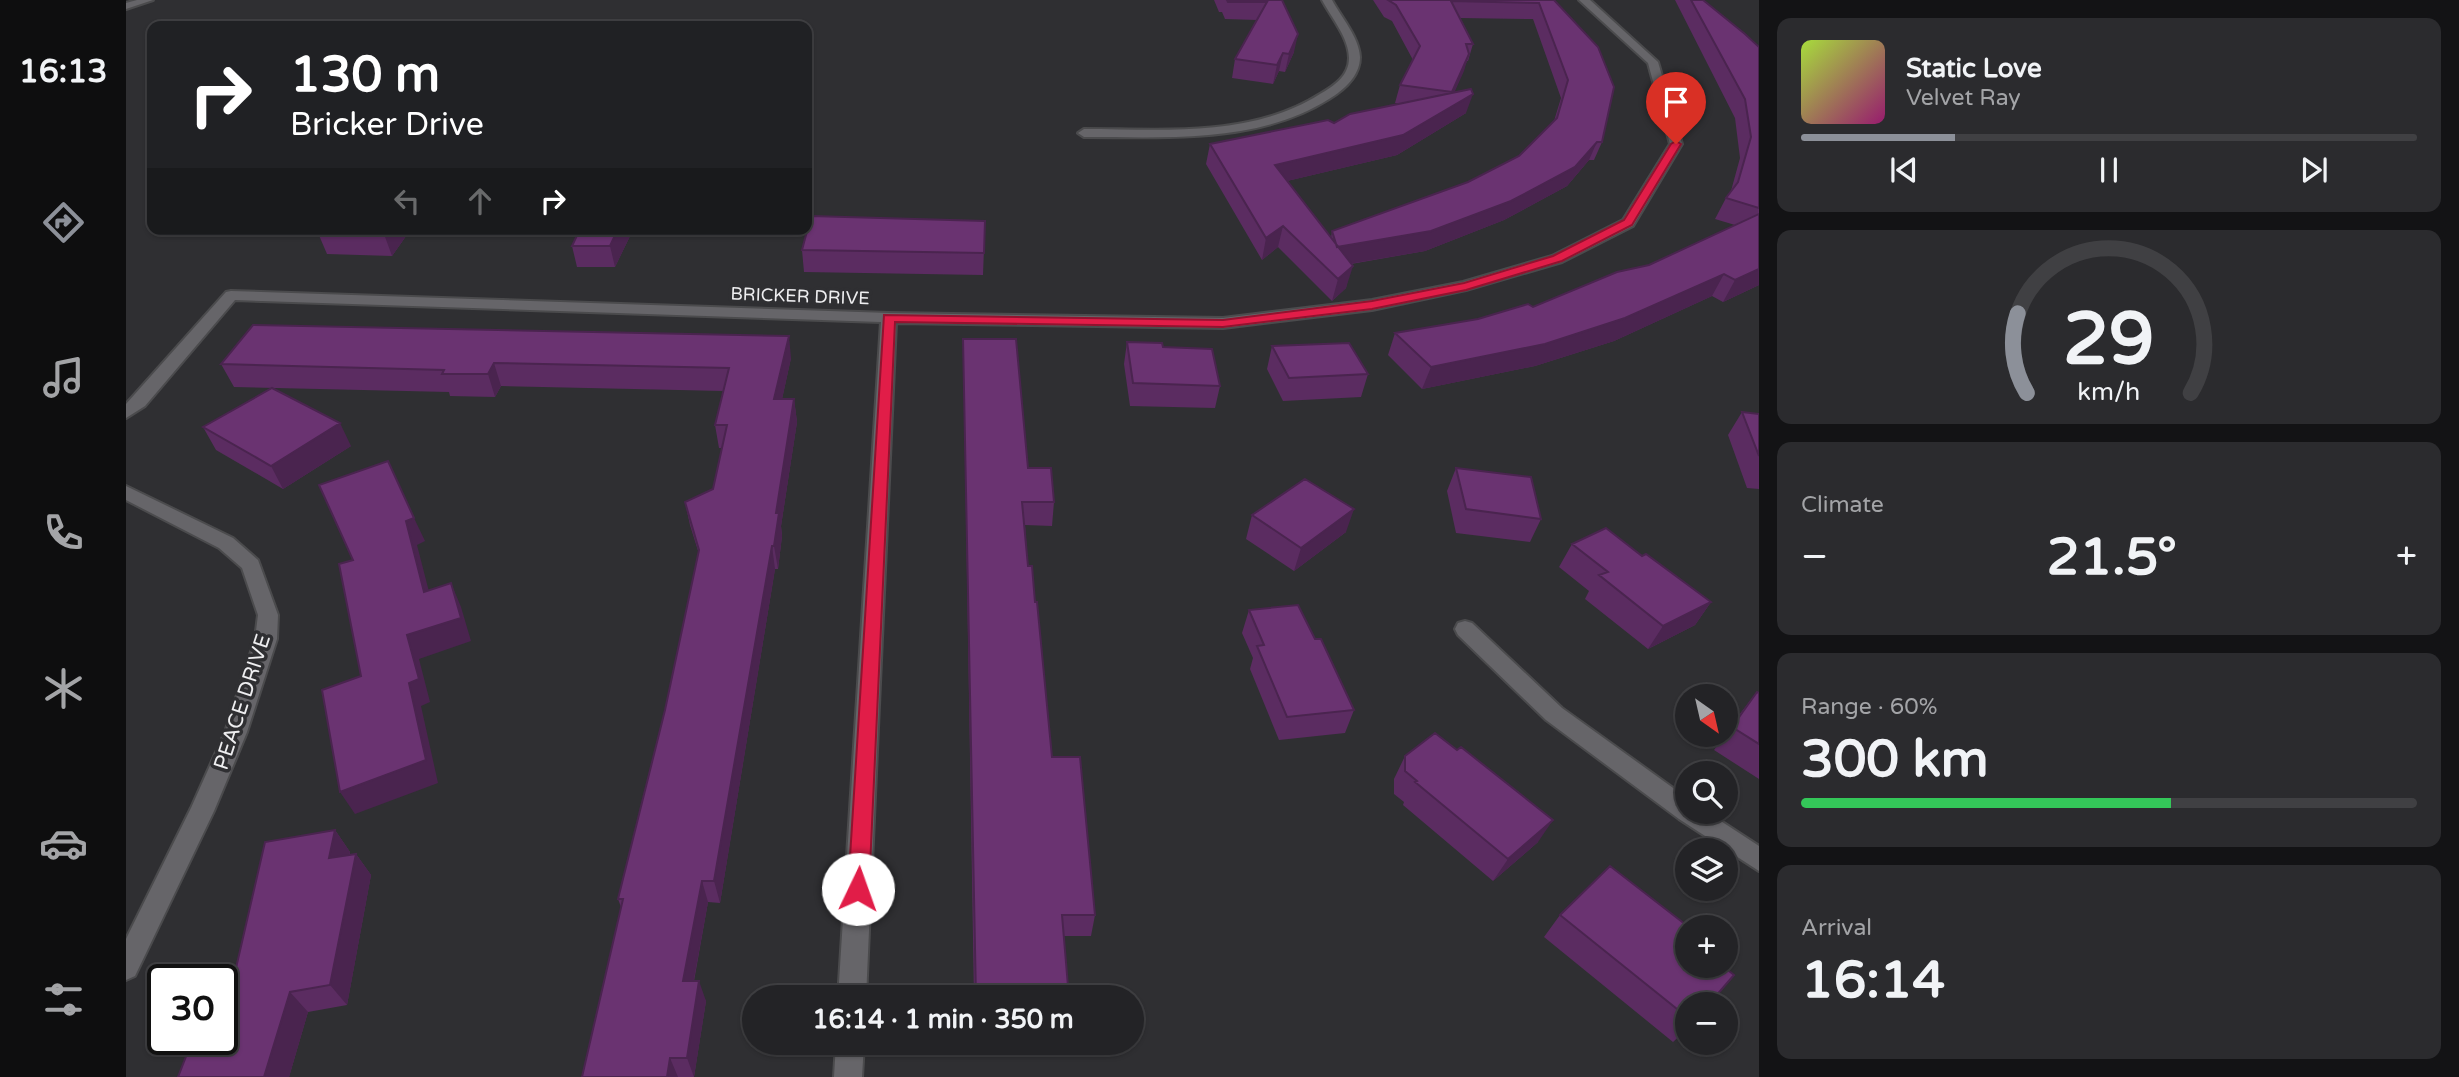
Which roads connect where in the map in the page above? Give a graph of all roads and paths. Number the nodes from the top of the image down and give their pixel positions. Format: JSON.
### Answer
{"nodes":[{"id":1,"x":148,"y":0,"type":"edge"},
{"id":2,"x":1327,"y":0,"type":"edge"},
{"id":3,"x":1584,"y":0,"type":"edge"},
{"id":4,"x":126,"y":6,"type":"edge"},
{"id":5,"x":1084,"y":133,"type":"dead end"},
{"id":6,"x":231,"y":295,"type":"joint"},
{"id":7,"x":889,"y":318,"type":"junction"},
{"id":8,"x":126,"y":413,"type":"edge"},
{"id":9,"x":126,"y":492,"type":"edge"},
{"id":10,"x":1465,"y":629,"type":"dead end"},
{"id":11,"x":1675,"y":803,"type":"edge"},
{"id":12,"x":1705,"y":824,"type":"edge"},
{"id":13,"x":1759,"y":860,"type":"edge"},
{"id":14,"x":126,"y":967,"type":"edge"},
{"id":15,"x":853,"y":985,"type":"edge"},
{"id":16,"x":849,"y":1055,"type":"edge"},
{"id":17,"x":848,"y":1077,"type":"edge"}],
"edges":[{"from":1,"to":4,"type":"street"},
{"from":2,"to":5,"type":"street"},
{"from":3,"to":7,"type":"street","name":"BRICKER DRIVE"},
{"from":6,"to":7,"type":"street","name":"BRICKER DRIVE"},
{"from":6,"to":8,"type":"street"},
{"from":7,"to":15,"type":"street"},
{"from":9,"to":14,"type":"street","name":"PEACE DRIVE"},
{"from":10,"to":11,"type":"street"},
{"from":12,"to":13,"type":"street"},
{"from":16,"to":17,"type":"street"}]}
